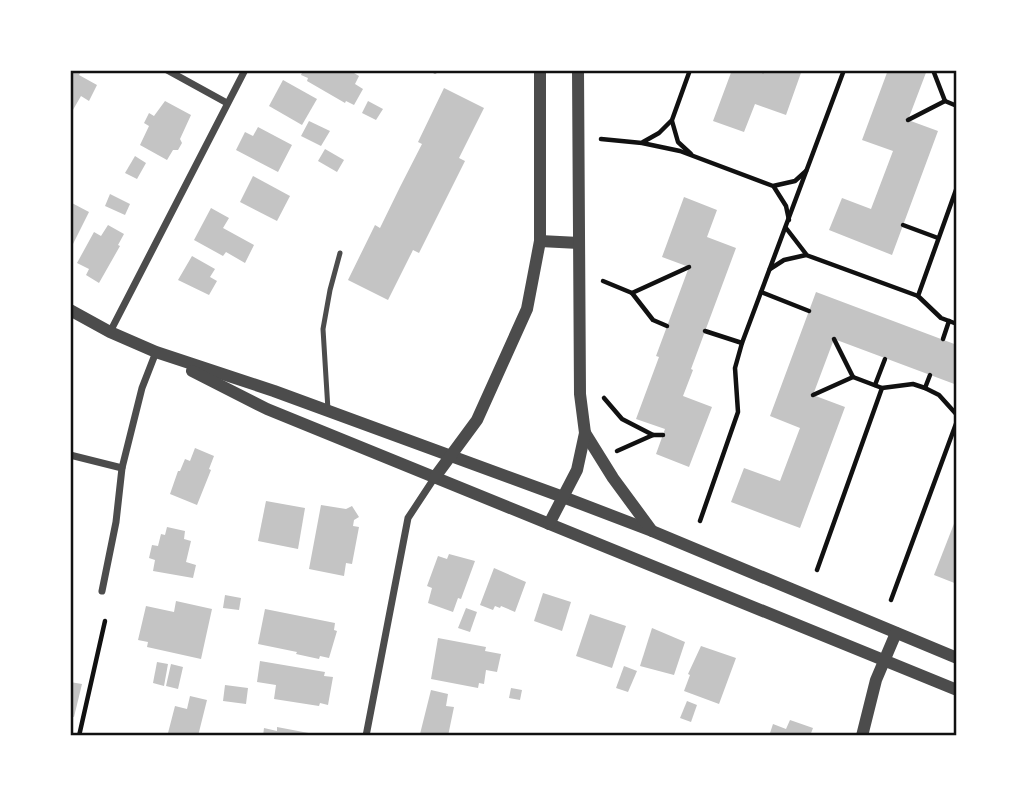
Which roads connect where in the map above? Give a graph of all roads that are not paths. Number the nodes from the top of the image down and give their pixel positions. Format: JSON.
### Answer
{"nodes":[{"id":1,"x":167,"y":70,"type":"edge"},
{"id":2,"x":245,"y":70,"type":"edge"},
{"id":3,"x":540,"y":70,"type":"edge"},
{"id":4,"x":578,"y":70,"type":"edge"},
{"id":5,"x":227,"y":103,"type":"junction"},
{"id":6,"x":540,"y":241,"type":"junction"},
{"id":7,"x":579,"y":243,"type":"junction"},
{"id":8,"x":341,"y":253,"type":"dead end"},
{"id":9,"x":70,"y":310,"type":"edge"},
{"id":10,"x":110,"y":332,"type":"junction"},
{"id":11,"x":156,"y":352,"type":"junction"},
{"id":12,"x":328,"y":410,"type":"junction"},
{"id":13,"x":585,"y":433,"type":"junction"},
{"id":14,"x":451,"y":454,"type":"junction"},
{"id":15,"x":70,"y":455,"type":"edge"},
{"id":16,"x":122,"y":467,"type":"junction"},
{"id":17,"x":435,"y":477,"type":"junction"},
{"id":18,"x":563,"y":497,"type":"junction"},
{"id":19,"x":549,"y":524,"type":"junction"},
{"id":20,"x":652,"y":531,"type":"junction"},
{"id":21,"x":102,"y":591,"type":"dead end"},
{"id":22,"x":896,"y":633,"type":"junction"},
{"id":23,"x":957,"y":658,"type":"edge"},
{"id":24,"x":884,"y":659,"type":"junction"},
{"id":25,"x":957,"y":690,"type":"edge"},
{"id":26,"x":366,"y":736,"type":"edge"},
{"id":27,"x":862,"y":736,"type":"edge"}],
"edges":[{"from":1,"to":5,"type":"street"},
{"from":2,"to":5,"type":"street"},
{"from":3,"to":6,"type":"street"},
{"from":4,"to":7,"type":"street"},
{"from":5,"to":10,"type":"street"},
{"from":6,"to":7,"type":"street"},
{"from":6,"to":14,"type":"street"},
{"from":7,"to":13,"type":"street"},
{"from":8,"to":12,"type":"lane"},
{"from":9,"to":10,"type":"street"},
{"from":10,"to":11,"type":"street"},
{"from":11,"to":12,"type":"street"},
{"from":11,"to":16,"type":"street"},
{"from":11,"to":17,"type":"street"},
{"from":12,"to":14,"type":"street"},
{"from":13,"to":18,"type":"street"},
{"from":13,"to":20,"type":"street"},
{"from":14,"to":17,"type":"street"},
{"from":14,"to":18,"type":"street"},
{"from":15,"to":16,"type":"street"},
{"from":16,"to":21,"type":"street"},
{"from":17,"to":19,"type":"street"},
{"from":17,"to":26,"type":"street"},
{"from":18,"to":19,"type":"street"},
{"from":18,"to":20,"type":"street"},
{"from":19,"to":24,"type":"street"},
{"from":20,"to":22,"type":"street"},
{"from":22,"to":23,"type":"street"},
{"from":22,"to":24,"type":"street"},
{"from":24,"to":25,"type":"street"},
{"from":24,"to":27,"type":"street"}]}
